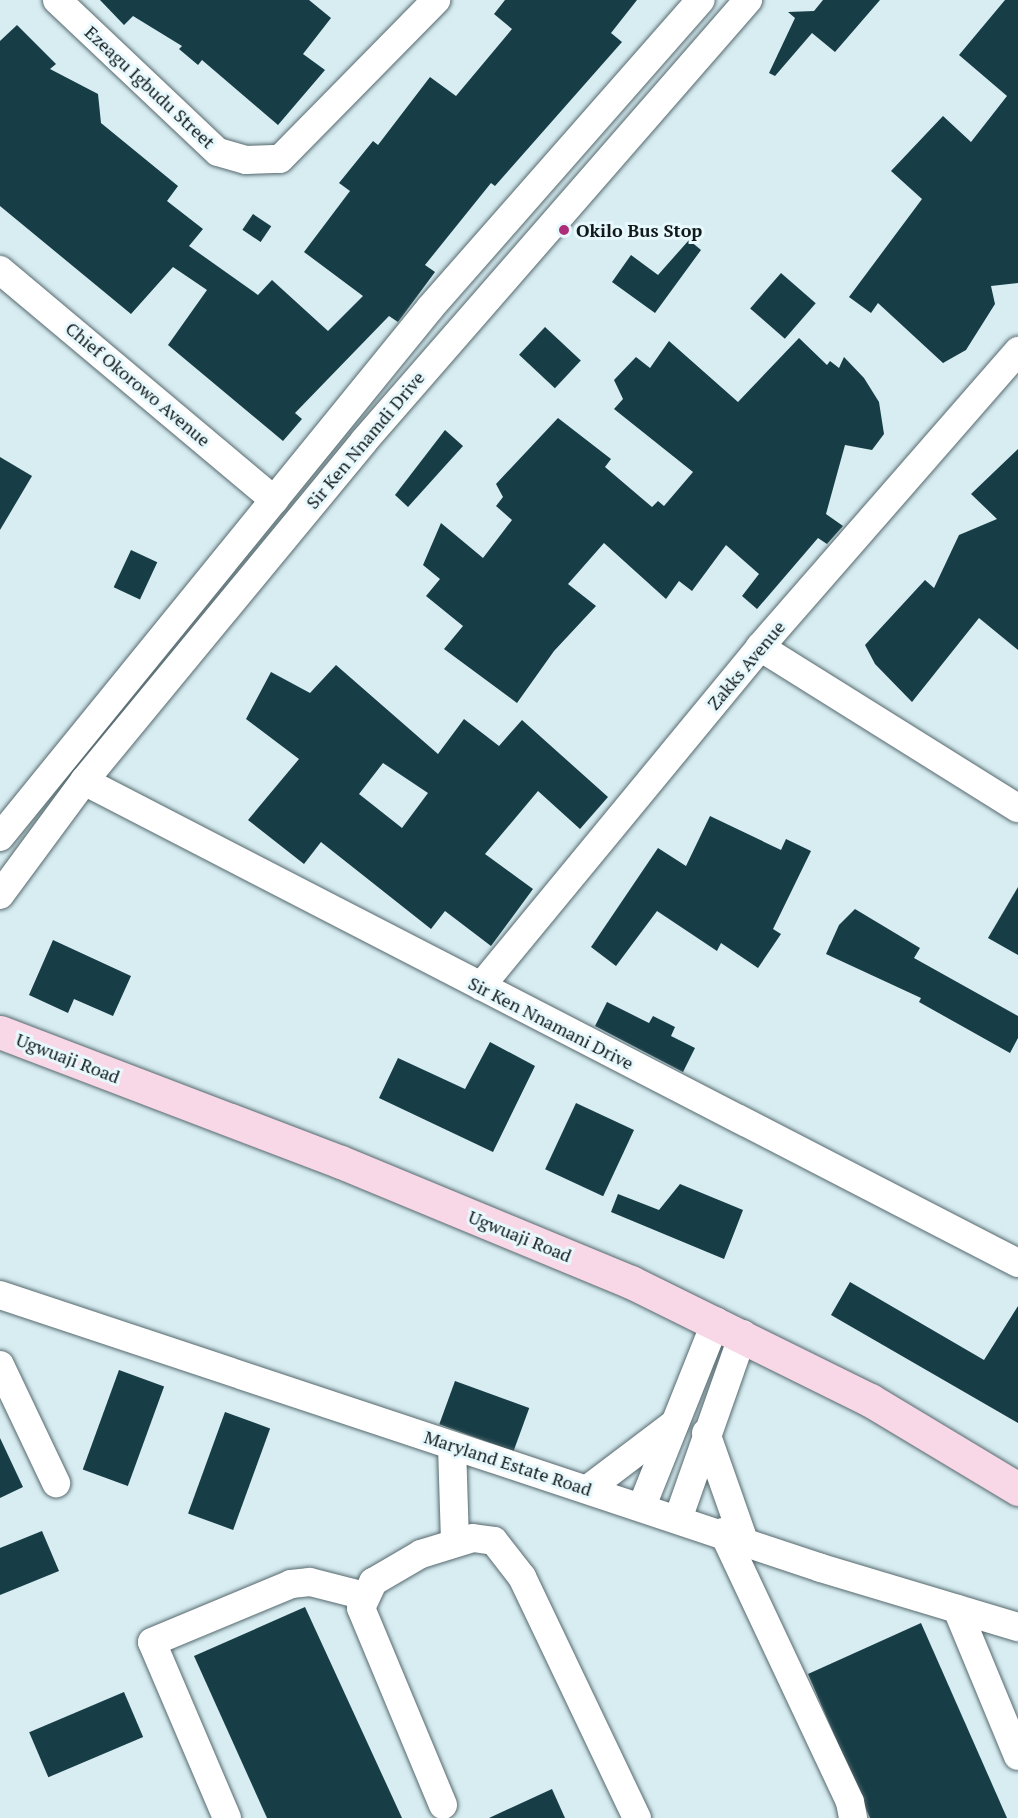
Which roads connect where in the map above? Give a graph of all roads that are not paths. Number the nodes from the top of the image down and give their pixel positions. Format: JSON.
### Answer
{"nodes":[{"id":1,"x":57,"y":0,"type":"edge"},
{"id":2,"x":436,"y":0,"type":"edge"},
{"id":3,"x":701,"y":0,"type":"edge"},
{"id":4,"x":748,"y":0,"type":"edge"},
{"id":5,"x":0,"y":270,"type":"edge"},
{"id":6,"x":430,"y":308,"type":"junction"},
{"id":7,"x":459,"y":330,"type":"junction"},
{"id":8,"x":1018,"y":351,"type":"edge"},
{"id":9,"x":274,"y":500,"type":"junction"},
{"id":10,"x":760,"y":647,"type":"junction"},
{"id":11,"x":84,"y":781,"type":"junction"},
{"id":12,"x":1018,"y":808,"type":"edge"},
{"id":13,"x":0,"y":837,"type":"edge"},
{"id":14,"x":0,"y":895,"type":"edge"},
{"id":15,"x":481,"y":986,"type":"junction"},
{"id":16,"x":0,"y":1032,"type":"edge"},
{"id":17,"x":1018,"y":1263,"type":"edge"},
{"id":18,"x":0,"y":1295,"type":"edge"},
{"id":19,"x":730,"y":1328,"type":"junction"},
{"id":20,"x":0,"y":1365,"type":"edge"},
{"id":21,"x":676,"y":1422,"type":"junction"},
{"id":22,"x":706,"y":1433,"type":"junction"},
{"id":23,"x":452,"y":1446,"type":"junction"},
{"id":24,"x":56,"y":1483,"type":"dead end"},
{"id":25,"x":588,"y":1489,"type":"junction"},
{"id":26,"x":1018,"y":1489,"type":"edge"},
{"id":27,"x":642,"y":1506,"type":"junction"},
{"id":28,"x":678,"y":1519,"type":"junction"},
{"id":29,"x":734,"y":1537,"type":"junction"},
{"id":30,"x":455,"y":1541,"type":"junction"},
{"id":31,"x":365,"y":1596,"type":"junction"},
{"id":32,"x":957,"y":1609,"type":"junction"},
{"id":33,"x":1018,"y":1627,"type":"edge"},
{"id":34,"x":1018,"y":1756,"type":"edge"},
{"id":35,"x":443,"y":1805,"type":"dead end"},
{"id":36,"x":227,"y":1818,"type":"edge"},
{"id":37,"x":637,"y":1818,"type":"edge"},
{"id":38,"x":853,"y":1818,"type":"edge"}],
"edges":[{"from":1,"to":2,"type":"street","name":"Ezeagu Igbudu Street"},
{"from":3,"to":6,"type":"street","name":"Sir Ken Nnamdi Drive"},
{"from":4,"to":7,"type":"street","name":"Sir Ken Nnamdi Drive"},
{"from":5,"to":9,"type":"street","name":"Chief Okorowo Avenue"},
{"from":6,"to":7,"type":"street"},
{"from":6,"to":9,"type":"street","name":"Sir Ken Nnamdi Drive"},
{"from":7,"to":11,"type":"street","name":"Sir Ken Nnamdi Drive"},
{"from":8,"to":10,"type":"street","name":"Zakks Avenue"},
{"from":9,"to":13,"type":"street","name":"Sir Ken Nnamdi Drive"},
{"from":10,"to":12,"type":"street"},
{"from":10,"to":15,"type":"street","name":"Zakks Avenue"},
{"from":11,"to":14,"type":"street","name":"Sir Ken Nnamdi Drive"},
{"from":11,"to":15,"type":"street","name":"Sir Ken Nnamani Drive"},
{"from":15,"to":17,"type":"street","name":"Sir Ken Nnamani Drive"},
{"from":16,"to":19,"type":"main road","name":"Ugwuaji Road"},
{"from":18,"to":23,"type":"street","name":"Maryland Estate Road"},
{"from":19,"to":21,"type":"street"},
{"from":19,"to":22,"type":"street"},
{"from":19,"to":26,"type":"main road","name":"Ugwuaji Road"},
{"from":20,"to":24,"type":"street"},
{"from":21,"to":25,"type":"street"},
{"from":21,"to":27,"type":"street"},
{"from":22,"to":28,"type":"street"},
{"from":22,"to":29,"type":"street"},
{"from":23,"to":25,"type":"street","name":"Maryland Estate Road"},
{"from":23,"to":30,"type":"street"},
{"from":25,"to":27,"type":"street","name":"Maryland Estate Road"},
{"from":27,"to":28,"type":"street","name":"Maryland Estate Road"},
{"from":28,"to":29,"type":"street","name":"Maryland Estate Road"},
{"from":29,"to":32,"type":"street","name":"Maryland Estate Road"},
{"from":29,"to":38,"type":"street"},
{"from":30,"to":31,"type":"street"},
{"from":30,"to":37,"type":"street"},
{"from":31,"to":35,"type":"street"},
{"from":31,"to":36,"type":"street"},
{"from":32,"to":33,"type":"street","name":"Maryland Estate Road"},
{"from":32,"to":34,"type":"street"}]}
